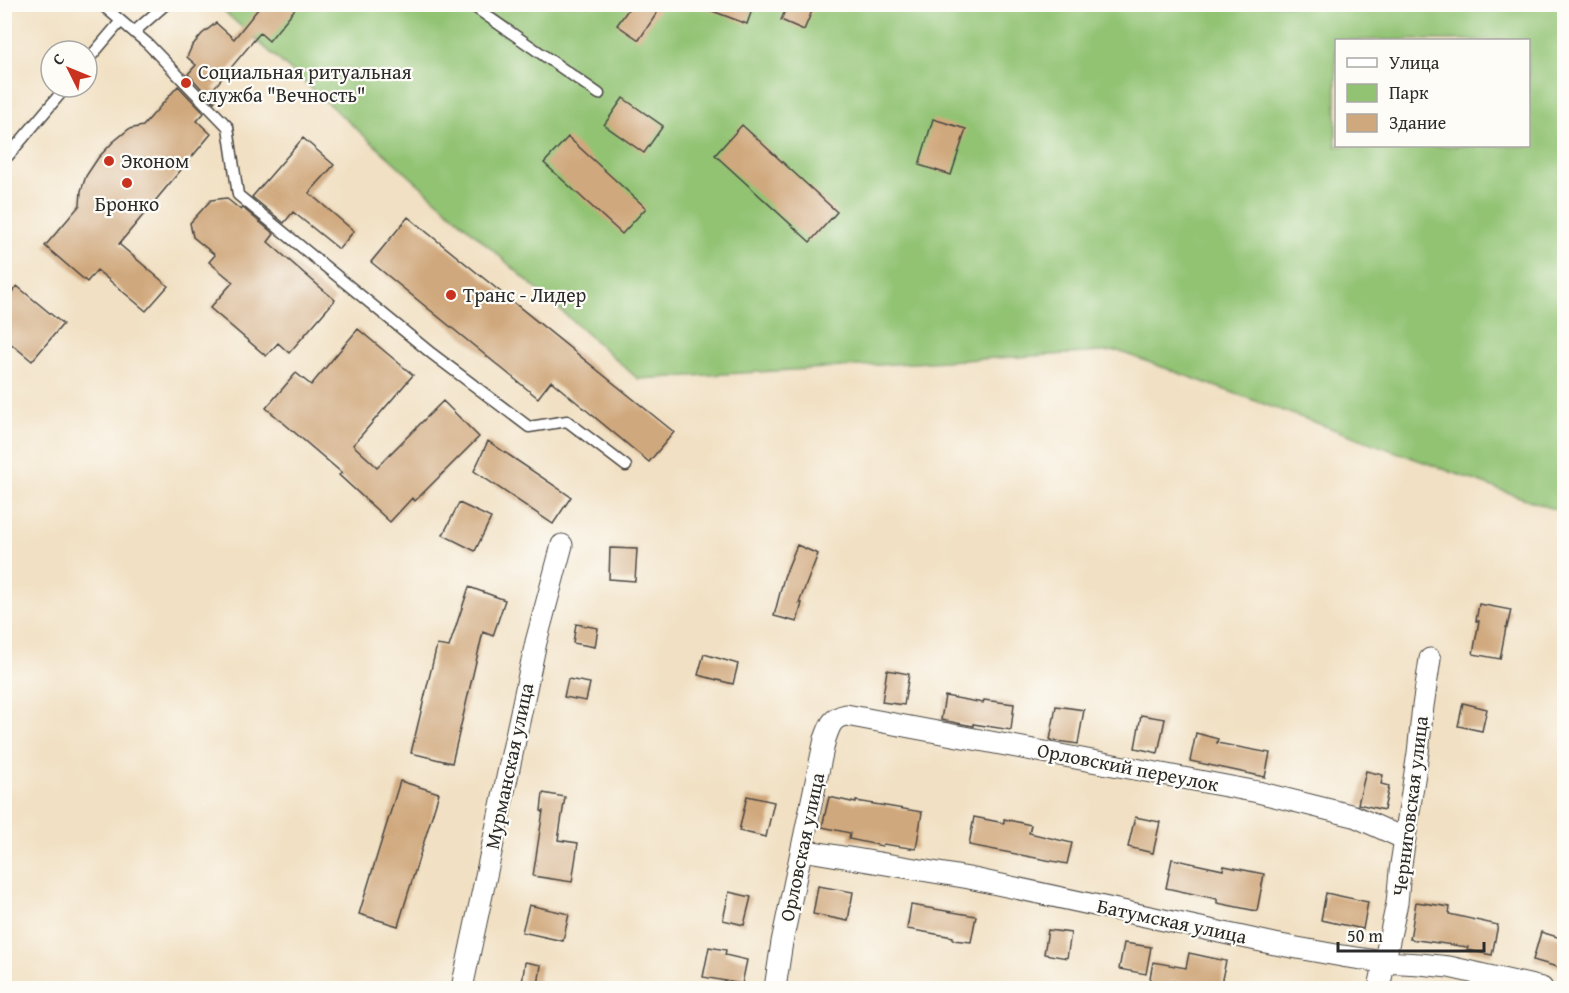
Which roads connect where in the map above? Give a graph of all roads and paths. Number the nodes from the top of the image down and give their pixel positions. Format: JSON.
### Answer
{"nodes":[{"id":1,"x":101,"y":4,"type":"edge"},
{"id":2,"x":166,"y":4,"type":"edge"},
{"id":3,"x":470,"y":4,"type":"edge"},
{"id":4,"x":121,"y":21,"type":"junction"},
{"id":5,"x":134,"y":32,"type":"junction"},
{"id":6,"x":99,"y":47,"type":"edge"},
{"id":7,"x":599,"y":94,"type":"dead end"},
{"id":8,"x":56,"y":99,"type":"edge"},
{"id":9,"x":8,"y":156,"type":"dead end"},
{"id":10,"x":626,"y":466,"type":"dead end"},
{"id":11,"x":562,"y":545,"type":"dead end"},
{"id":12,"x":1430,"y":658,"type":"dead end"},
{"id":13,"x":846,"y":715,"type":"joint"},
{"id":14,"x":1405,"y":839,"type":"junction"},
{"id":15,"x":802,"y":850,"type":"junction"},
{"id":16,"x":1384,"y":962,"type":"junction"},
{"id":17,"x":462,"y":988,"type":"edge"},
{"id":18,"x":775,"y":988,"type":"edge"},
{"id":19,"x":1379,"y":988,"type":"edge"},
{"id":20,"x":1542,"y":988,"type":"edge"}],
"edges":[{"from":1,"to":4,"type":"lane"},
{"from":2,"to":5,"type":"lane"},
{"from":3,"to":7,"type":"lane"},
{"from":4,"to":5,"type":"lane"},
{"from":4,"to":6,"type":"lane"},
{"from":5,"to":10,"type":"lane"},
{"from":8,"to":9,"type":"lane"},
{"from":11,"to":17,"type":"street","name":"Мурманская улица"},
{"from":12,"to":14,"type":"street","name":"Черниговская улица"},
{"from":13,"to":14,"type":"street","name":"Орловский переулок"},
{"from":13,"to":15,"type":"street","name":"Орловская улица"},
{"from":14,"to":16,"type":"street","name":"Черниговская улица"},
{"from":15,"to":16,"type":"street","name":"Батумская улица"},
{"from":15,"to":18,"type":"street","name":"Орловская улица"},
{"from":16,"to":19,"type":"street","name":"Черниговская улица"},
{"from":16,"to":20,"type":"street","name":"Батумская улица"}]}
